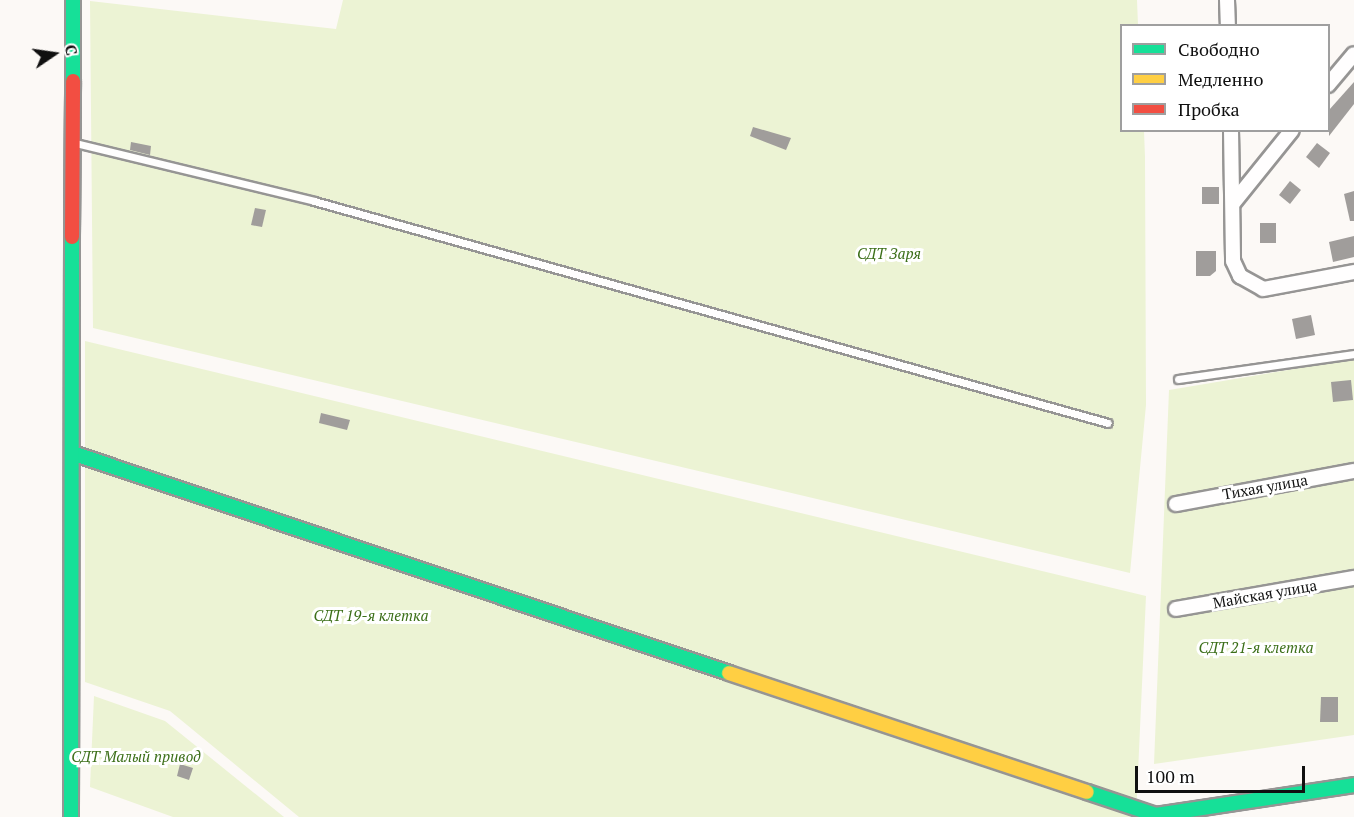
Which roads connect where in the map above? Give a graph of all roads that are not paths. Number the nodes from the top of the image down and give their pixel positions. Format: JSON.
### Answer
{"nodes":[{"id":1,"x":73,"y":0,"type":"edge"},
{"id":2,"x":1227,"y":0,"type":"edge"},
{"id":3,"x":1228,"y":24,"type":"edge"},
{"id":4,"x":1354,"y":54,"type":"edge"},
{"id":5,"x":1330,"y":84,"type":"edge"},
{"id":6,"x":1231,"y":132,"type":"edge"},
{"id":7,"x":1290,"y":132,"type":"edge"},
{"id":8,"x":75,"y":143,"type":"junction"},
{"id":9,"x":1234,"y":202,"type":"junction"},
{"id":10,"x":1354,"y":272,"type":"edge"},
{"id":11,"x":1354,"y":354,"type":"edge"},
{"id":12,"x":1178,"y":379,"type":"dead end"},
{"id":13,"x":1108,"y":423,"type":"dead end"},
{"id":14,"x":75,"y":454,"type":"junction"},
{"id":15,"x":1354,"y":471,"type":"edge"},
{"id":16,"x":1176,"y":504,"type":"dead end"},
{"id":17,"x":1354,"y":579,"type":"edge"},
{"id":18,"x":1176,"y":609,"type":"dead end"},
{"id":19,"x":1354,"y":785,"type":"edge"},
{"id":20,"x":71,"y":817,"type":"edge"}],
"edges":[{"from":1,"to":8,"type":"street"},
{"from":2,"to":3,"type":"street"},
{"from":4,"to":5,"type":"street"},
{"from":6,"to":9,"type":"street"},
{"from":7,"to":9,"type":"street"},
{"from":8,"to":13,"type":"lane"},
{"from":8,"to":14,"type":"street"},
{"from":9,"to":10,"type":"street"},
{"from":11,"to":12,"type":"lane"},
{"from":14,"to":19,"type":"street"},
{"from":14,"to":20,"type":"street"},
{"from":15,"to":16,"type":"street","name":"Тихая улица"},
{"from":17,"to":18,"type":"street","name":"Майская улица"}]}
